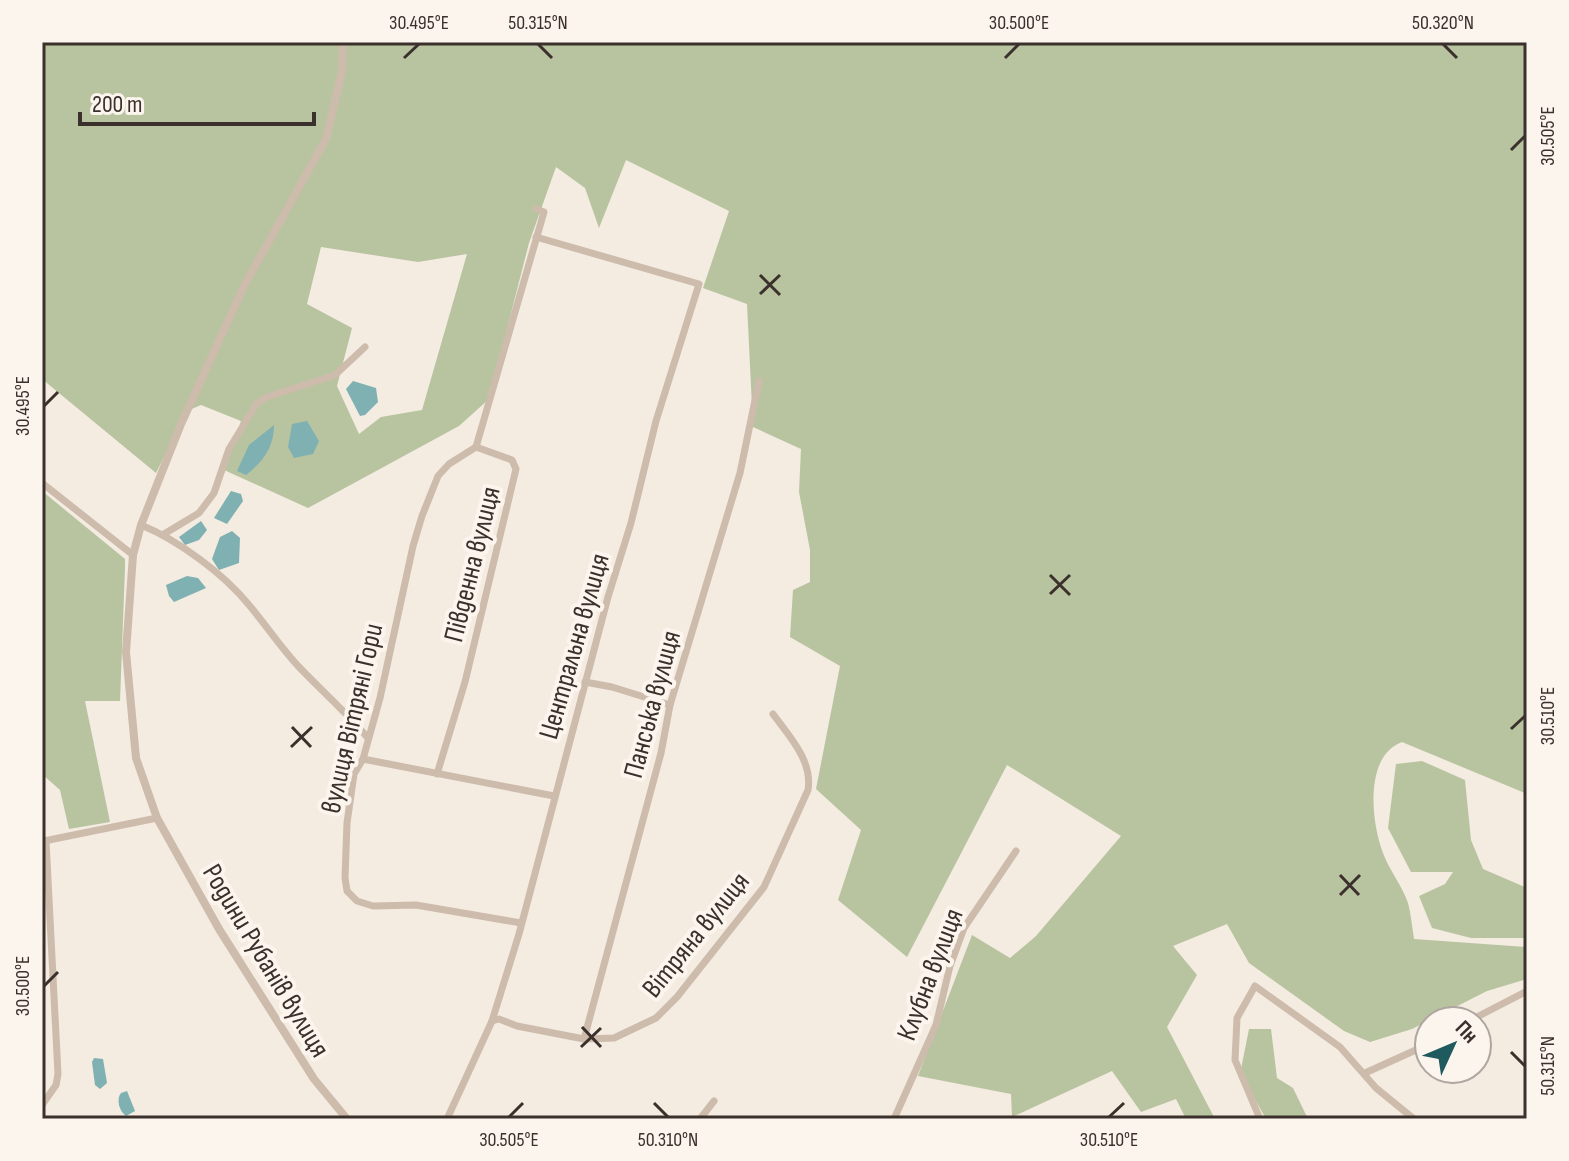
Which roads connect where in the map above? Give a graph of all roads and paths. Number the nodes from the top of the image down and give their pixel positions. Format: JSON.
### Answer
{"nodes":[{"id":1,"x":343,"y":42,"type":"edge"},
{"id":2,"x":536,"y":209,"type":"dead end"},
{"id":3,"x":536,"y":237,"type":"junction"},
{"id":4,"x":365,"y":347,"type":"dead end"},
{"id":5,"x":759,"y":381,"type":"dead end"},
{"id":6,"x":476,"y":447,"type":"junction"},
{"id":7,"x":42,"y":483,"type":"edge"},
{"id":8,"x":141,"y":525,"type":"junction"},
{"id":9,"x":164,"y":534,"type":"junction"},
{"id":10,"x":133,"y":555,"type":"junction"},
{"id":11,"x":585,"y":682,"type":"junction"},
{"id":12,"x":670,"y":705,"type":"junction"},
{"id":13,"x":773,"y":714,"type":"dead end"},
{"id":14,"x":368,"y":738,"type":"junction"},
{"id":15,"x":363,"y":759,"type":"junction"},
{"id":16,"x":437,"y":774,"type":"junction"},
{"id":17,"x":554,"y":796,"type":"junction"},
{"id":18,"x":157,"y":818,"type":"junction"},
{"id":19,"x":44,"y":841,"type":"edge"},
{"id":20,"x":1016,"y":851,"type":"dead end"},
{"id":21,"x":521,"y":923,"type":"junction"},
{"id":22,"x":1527,"y":991,"type":"edge"},
{"id":23,"x":1493,"y":1009,"type":"edge"},
{"id":24,"x":492,"y":1021,"type":"junction"},
{"id":25,"x":584,"y":1039,"type":"junction"},
{"id":26,"x":1413,"y":1051,"type":"edge"},
{"id":27,"x":1365,"y":1073,"type":"junction"},
{"id":28,"x":714,"y":1101,"type":"dead end"},
{"id":29,"x":42,"y":1105,"type":"edge"},
{"id":30,"x":347,"y":1119,"type":"edge"},
{"id":31,"x":447,"y":1119,"type":"edge"},
{"id":32,"x":700,"y":1119,"type":"edge"},
{"id":33,"x":894,"y":1119,"type":"edge"},
{"id":34,"x":1260,"y":1119,"type":"edge"},
{"id":35,"x":1414,"y":1119,"type":"edge"}],
"edges":[{"from":1,"to":8,"type":"street","name":"Родини Рубанів вулиця"},
{"from":2,"to":3,"type":"street","name":"Південна вулиця"},
{"from":3,"to":6,"type":"street","name":"Південна вулиця"},
{"from":3,"to":11,"type":"street","name":"Центральна вулиця"},
{"from":4,"to":9,"type":"street"},
{"from":5,"to":12,"type":"street","name":"Панська вулиця"},
{"from":6,"to":14,"type":"street","name":"вулиця Вітряні Гори"},
{"from":6,"to":16,"type":"street","name":"Південна вулиця"},
{"from":7,"to":10,"type":"street"},
{"from":8,"to":9,"type":"street"},
{"from":8,"to":10,"type":"street","name":"Родини Рубанів вулиця"},
{"from":9,"to":14,"type":"street"},
{"from":10,"to":18,"type":"street","name":"Родини Рубанів вулиця"},
{"from":11,"to":12,"type":"street"},
{"from":11,"to":17,"type":"street","name":"Центральна вулиця"},
{"from":12,"to":25,"type":"street","name":"Панська вулиця"},
{"from":13,"to":25,"type":"street","name":"Вітряна вулиця"},
{"from":14,"to":15,"type":"street","name":"вулиця Вітряні Гори"},
{"from":15,"to":16,"type":"street"},
{"from":15,"to":21,"type":"street","name":"вулиця Вітряні Гори"},
{"from":16,"to":17,"type":"street"},
{"from":17,"to":21,"type":"street","name":"Центральна вулиця"},
{"from":18,"to":19,"type":"street"},
{"from":18,"to":30,"type":"street","name":"Родини Рубанів вулиця"},
{"from":19,"to":29,"type":"street"},
{"from":20,"to":33,"type":"street","name":"Клубна вулиця"},
{"from":21,"to":24,"type":"street","name":"Центральна вулиця"},
{"from":22,"to":23,"type":"street"},
{"from":24,"to":25,"type":"street","name":"Вітряна вулиця"},
{"from":24,"to":31,"type":"street"},
{"from":26,"to":27,"type":"street"},
{"from":27,"to":34,"type":"street"},
{"from":27,"to":35,"type":"street"},
{"from":28,"to":32,"type":"street"}]}
